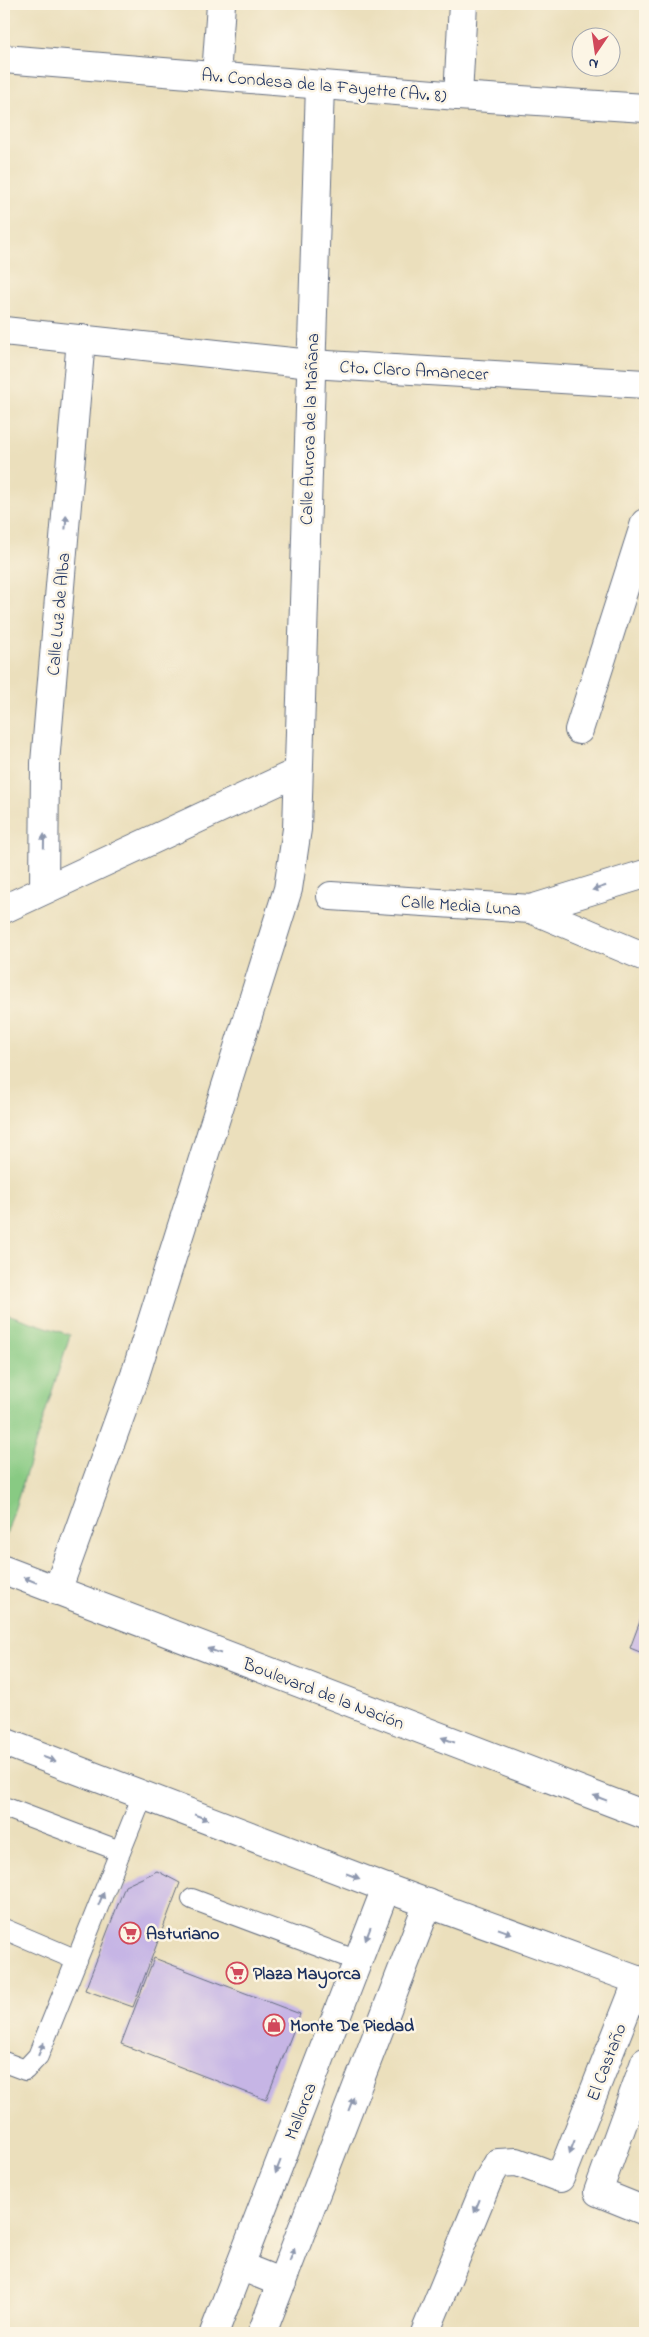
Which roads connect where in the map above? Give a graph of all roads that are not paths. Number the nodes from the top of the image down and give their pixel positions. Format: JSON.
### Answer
{"nodes":[{"id":1,"x":221,"y":4,"type":"edge"},
{"id":2,"x":462,"y":4,"type":"edge"},
{"id":3,"x":4,"y":59,"type":"edge"},
{"id":4,"x":216,"y":76,"type":"junction"},
{"id":5,"x":320,"y":85,"type":"junction"},
{"id":6,"x":458,"y":96,"type":"junction"},
{"id":7,"x":645,"y":108,"type":"edge"},
{"id":8,"x":4,"y":331,"type":"edge"},
{"id":9,"x":81,"y":339,"type":"junction"},
{"id":10,"x":311,"y":364,"type":"junction"},
{"id":11,"x":645,"y":384,"type":"edge"},
{"id":12,"x":645,"y":523,"type":"edge"},
{"id":13,"x":579,"y":730,"type":"dead end"},
{"id":14,"x":298,"y":772,"type":"junction"},
{"id":15,"x":645,"y":874,"type":"edge"},
{"id":16,"x":44,"y":890,"type":"junction"},
{"id":17,"x":331,"y":896,"type":"dead end"},
{"id":18,"x":4,"y":909,"type":"edge"},
{"id":19,"x":531,"y":910,"type":"junction"},
{"id":20,"x":645,"y":957,"type":"edge"},
{"id":21,"x":4,"y":1570,"type":"edge"},
{"id":22,"x":57,"y":1591,"type":"junction"},
{"id":23,"x":4,"y":1742,"type":"edge"},
{"id":24,"x":143,"y":1795,"type":"junction"},
{"id":25,"x":4,"y":1806,"type":"edge"},
{"id":26,"x":645,"y":1815,"type":"edge"},
{"id":27,"x":120,"y":1851,"type":"junction"},
{"id":28,"x":386,"y":1888,"type":"junction"},
{"id":29,"x":192,"y":1899,"type":"dead end"},
{"id":30,"x":428,"y":1903,"type":"junction"},
{"id":31,"x":4,"y":1929,"type":"edge"},
{"id":32,"x":77,"y":1960,"type":"junction"},
{"id":33,"x":358,"y":1961,"type":"junction"},
{"id":34,"x":642,"y":1982,"type":"edge"},
{"id":35,"x":4,"y":2062,"type":"edge"},
{"id":36,"x":645,"y":2062,"type":"edge"},
{"id":37,"x":645,"y":2210,"type":"edge"},
{"id":38,"x":240,"y":2266,"type":"junction"},
{"id":39,"x":282,"y":2283,"type":"junction"},
{"id":40,"x":214,"y":2333,"type":"edge"},
{"id":41,"x":262,"y":2333,"type":"edge"},
{"id":42,"x":425,"y":2333,"type":"edge"}],
"edges":[{"from":1,"to":4,"type":"street"},
{"from":2,"to":6,"type":"street"},
{"from":3,"to":4,"type":"street","name":"Av. Condesa de la Fayette (Av. 8)"},
{"from":4,"to":5,"type":"street","name":"Av. Condesa de la Fayette (Av. 8)"},
{"from":5,"to":6,"type":"street","name":"Av. Condesa de la Fayette (Av. 8)"},
{"from":5,"to":10,"type":"street","name":"Calle Aurora de la Mañana"},
{"from":6,"to":7,"type":"street","name":"Av. Condesa de la Fayette (Av. 8)"},
{"from":8,"to":9,"type":"street","name":"Cto. Claro Amanecer"},
{"from":9,"to":10,"type":"street","name":"Cto. Claro Amanecer"},
{"from":16,"to":9,"type":"street","name":"Calle Luz de Alba","one_way":true},
{"from":10,"to":11,"type":"street","name":"Cto. Claro Amanecer"},
{"from":10,"to":14,"type":"street","name":"Calle Aurora de la Mañana"},
{"from":12,"to":13,"type":"street"},
{"from":14,"to":16,"type":"street"},
{"from":14,"to":22,"type":"street","name":"Calle Aurora de la Mañana"},
{"from":15,"to":19,"type":"street","name":"Calle Media Luna","one_way":true},
{"from":16,"to":18,"type":"street"},
{"from":17,"to":19,"type":"street","name":"Calle Media Luna"},
{"from":19,"to":20,"type":"street"},
{"from":22,"to":21,"type":"street","name":"Boulevard de la Nación","one_way":true},
{"from":26,"to":22,"type":"street","name":"Boulevard de la Nación","one_way":true},
{"from":23,"to":24,"type":"street","one_way":true},
{"from":24,"to":27,"type":"lane"},
{"from":24,"to":28,"type":"street","one_way":true},
{"from":25,"to":27,"type":"lane"},
{"from":32,"to":27,"type":"lane","one_way":true},
{"from":28,"to":30,"type":"street"},
{"from":28,"to":33,"type":"street","name":"Mallorca","one_way":true},
{"from":29,"to":33,"type":"lane"},
{"from":30,"to":34,"type":"street","one_way":true},
{"from":39,"to":30,"type":"street","one_way":true},
{"from":31,"to":32,"type":"lane"},
{"from":35,"to":32,"type":"lane","one_way":true},
{"from":33,"to":38,"type":"street","name":"Mallorca","one_way":true},
{"from":34,"to":42,"type":"street","name":"El Castaño","one_way":true},
{"from":36,"to":37,"type":"street","name":"El Castaño"},
{"from":38,"to":39,"type":"street"},
{"from":38,"to":40,"type":"street","name":"Mallorca"},
{"from":39,"to":41,"type":"street"}]}
